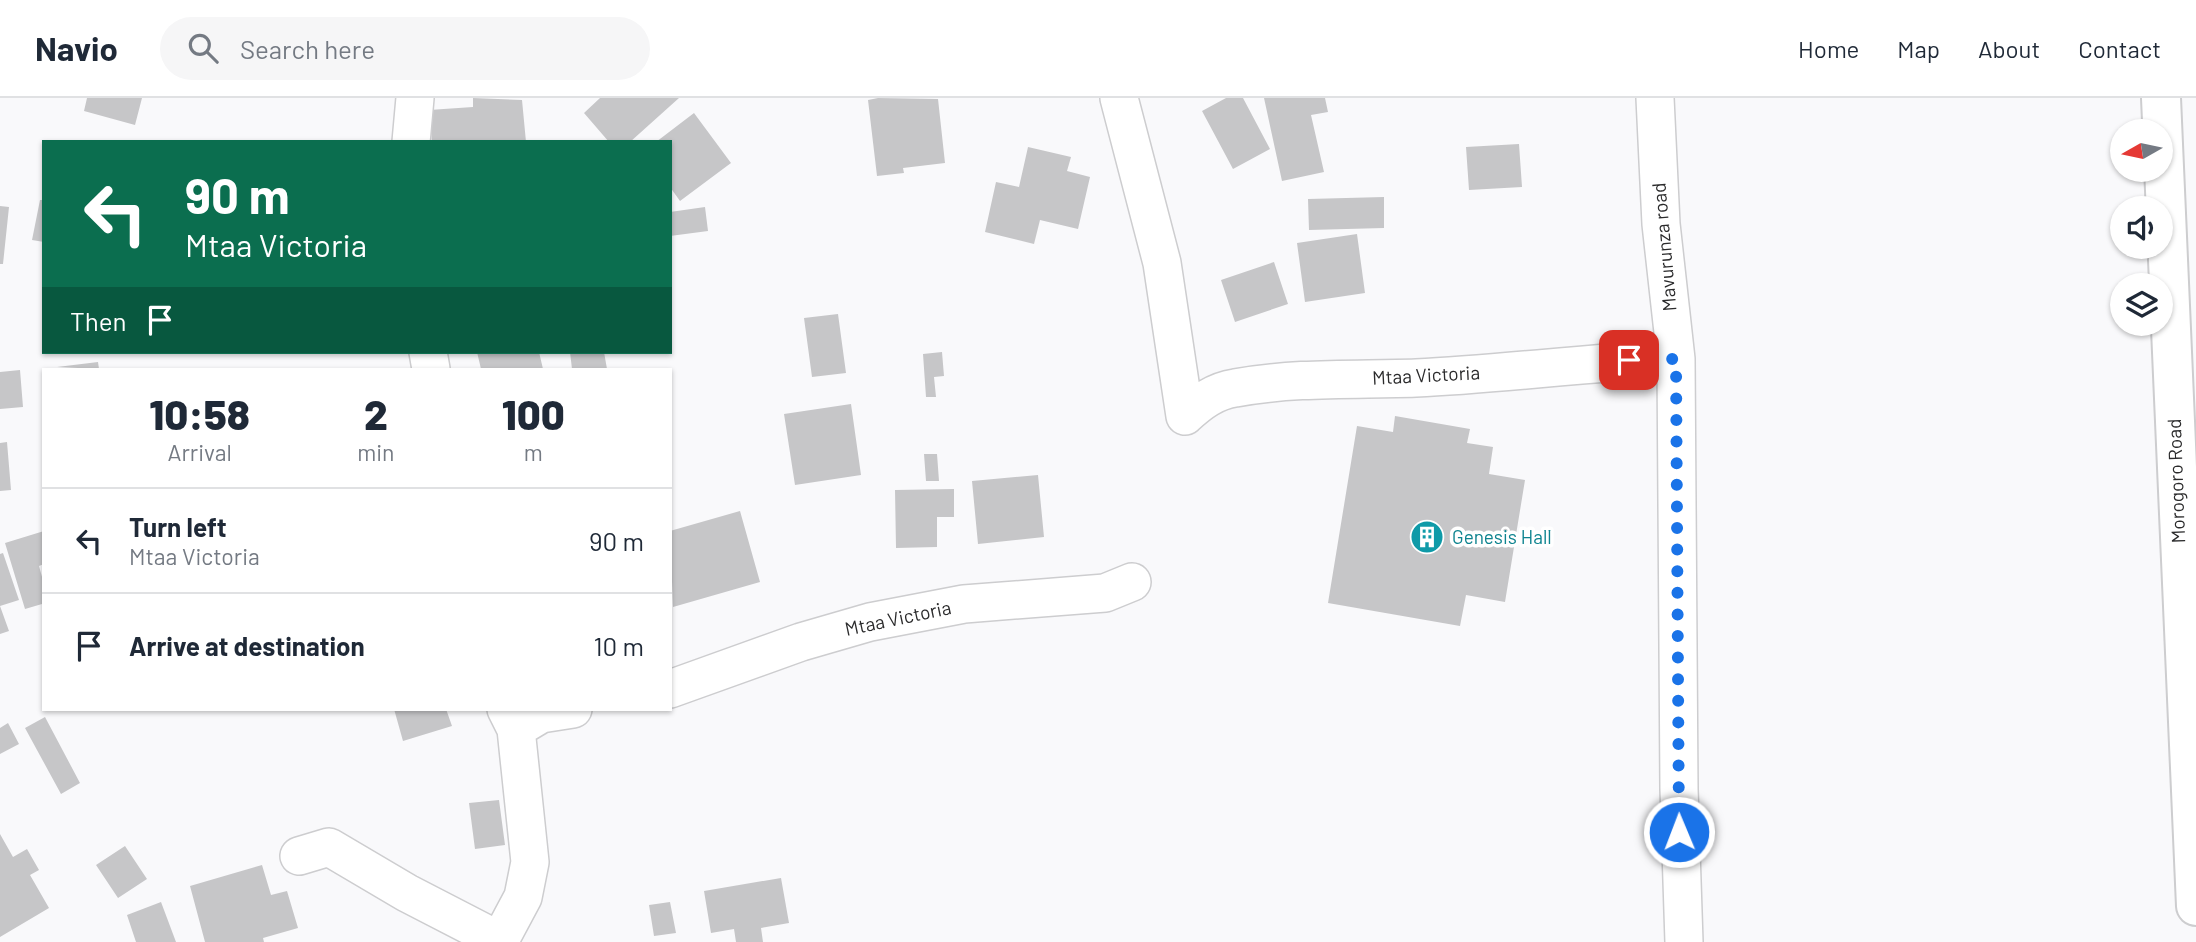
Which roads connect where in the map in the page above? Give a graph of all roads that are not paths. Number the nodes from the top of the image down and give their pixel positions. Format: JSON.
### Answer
{"nodes":[{"id":1,"x":415,"y":98,"type":"edge"},
{"id":2,"x":1119,"y":98,"type":"edge"},
{"id":3,"x":1655,"y":98,"type":"edge"},
{"id":4,"x":2161,"y":98,"type":"edge"},
{"id":5,"x":411,"y":140,"type":"edge"},
{"id":6,"x":1676,"y":359,"type":"junction"},
{"id":7,"x":1132,"y":582,"type":"dead end"},
{"id":8,"x":672,"y":688,"type":"edge"},
{"id":9,"x":560,"y":711,"type":"edge"},
{"id":10,"x":511,"y":719,"type":"edge"},
{"id":11,"x":299,"y":856,"type":"dead end"},
{"id":12,"x":2196,"y":906,"type":"edge"},
{"id":13,"x":499,"y":941,"type":"edge"},
{"id":14,"x":1684,"y":942,"type":"edge"}],
"edges":[{"from":1,"to":5,"type":"street"},
{"from":2,"to":6,"type":"street","name":"Mtaa Victoria"},
{"from":3,"to":6,"type":"street","name":"Mavurunza road"},
{"from":4,"to":12,"type":"highway","name":"Morogoro Road"},
{"from":6,"to":14,"type":"street","name":"Mavurunza road"},
{"from":7,"to":8,"type":"street","name":"Mtaa Victoria"},
{"from":9,"to":10,"type":"street"},
{"from":10,"to":13,"type":"street"},
{"from":11,"to":13,"type":"street"}]}
